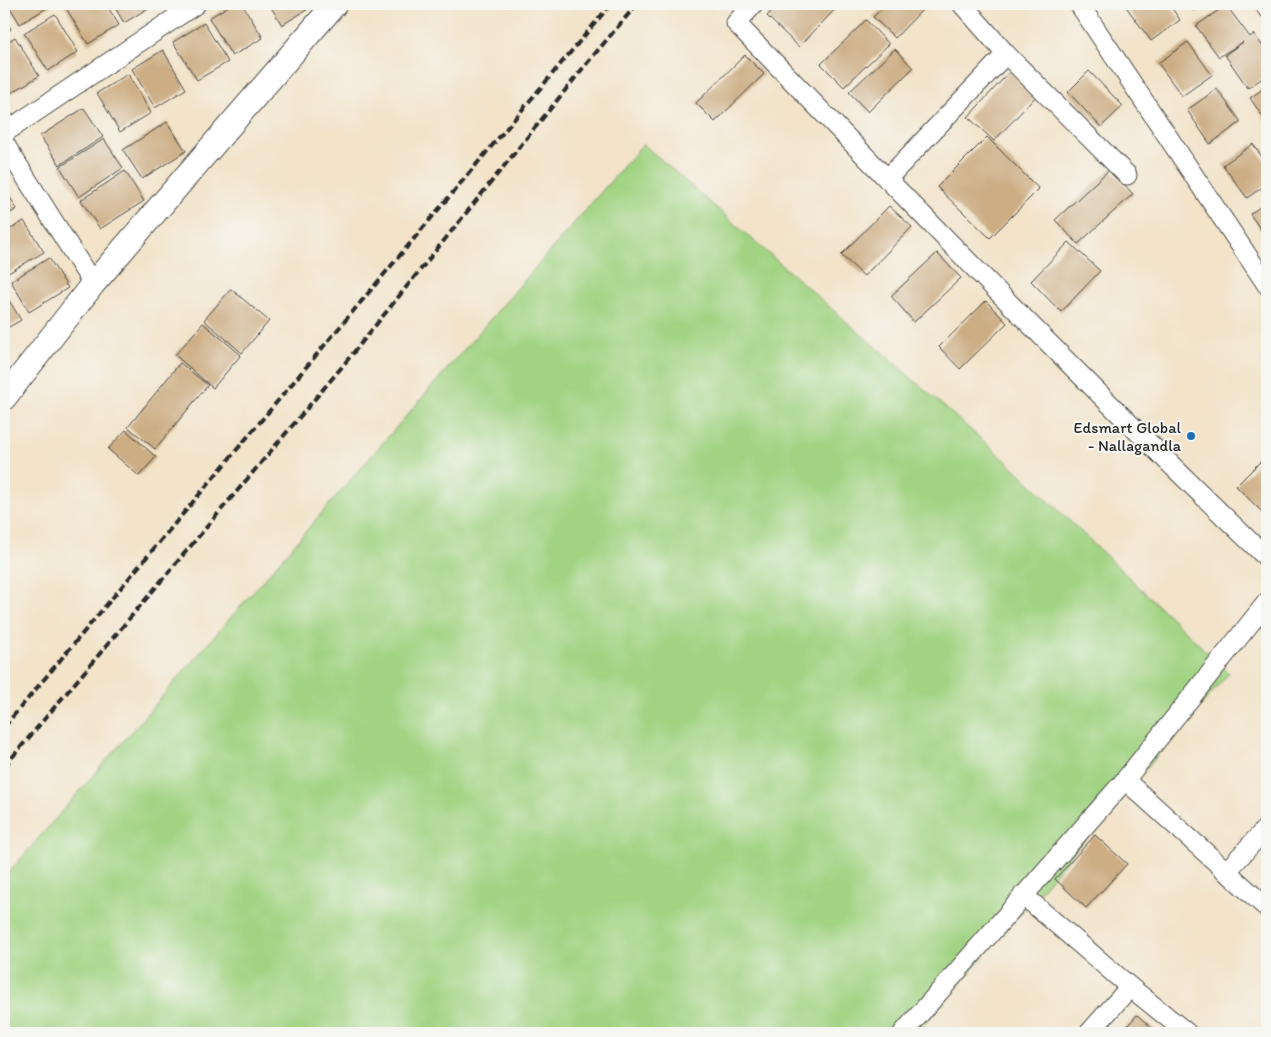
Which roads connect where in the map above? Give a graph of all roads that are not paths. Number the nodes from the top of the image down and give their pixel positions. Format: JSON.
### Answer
{"nodes":[{"id":1,"x":196,"y":4,"type":"edge"},
{"id":2,"x":335,"y":4,"type":"edge"},
{"id":3,"x":754,"y":4,"type":"edge"},
{"id":4,"x":962,"y":4,"type":"edge"},
{"id":5,"x":1079,"y":4,"type":"edge"},
{"id":6,"x":1264,"y":4,"type":"edge"},
{"id":7,"x":1267,"y":8,"type":"edge"},
{"id":8,"x":1006,"y":54,"type":"junction"},
{"id":9,"x":4,"y":133,"type":"edge"},
{"id":10,"x":4,"y":143,"type":"edge"},
{"id":11,"x":1127,"y":176,"type":"dead end"},
{"id":12,"x":887,"y":179,"type":"junction"},
{"id":13,"x":93,"y":284,"type":"junction"},
{"id":14,"x":1267,"y":285,"type":"edge"},
{"id":15,"x":4,"y":398,"type":"edge"},
{"id":16,"x":1267,"y":558,"type":"edge"},
{"id":17,"x":1267,"y":602,"type":"edge"},
{"id":18,"x":1125,"y":780,"type":"junction"},
{"id":19,"x":1267,"y":827,"type":"edge"},
{"id":20,"x":1226,"y":872,"type":"junction"},
{"id":21,"x":1023,"y":895,"type":"junction"},
{"id":22,"x":1267,"y":908,"type":"edge"},
{"id":23,"x":1130,"y":987,"type":"junction"},
{"id":24,"x":903,"y":1033,"type":"edge"},
{"id":25,"x":1089,"y":1033,"type":"edge"},
{"id":26,"x":1187,"y":1033,"type":"edge"}],
"edges":[{"from":1,"to":9,"type":"street"},
{"from":2,"to":13,"type":"street"},
{"from":3,"to":12,"type":"street"},
{"from":4,"to":8,"type":"street"},
{"from":5,"to":14,"type":"street"},
{"from":6,"to":7,"type":"street"},
{"from":8,"to":11,"type":"street"},
{"from":8,"to":12,"type":"street"},
{"from":10,"to":13,"type":"street"},
{"from":12,"to":16,"type":"street"},
{"from":13,"to":15,"type":"street"},
{"from":17,"to":18,"type":"street"},
{"from":18,"to":20,"type":"street"},
{"from":18,"to":21,"type":"street"},
{"from":19,"to":20,"type":"street"},
{"from":20,"to":22,"type":"street"},
{"from":21,"to":23,"type":"street"},
{"from":21,"to":24,"type":"street"},
{"from":23,"to":25,"type":"street"},
{"from":23,"to":26,"type":"street"}]}
